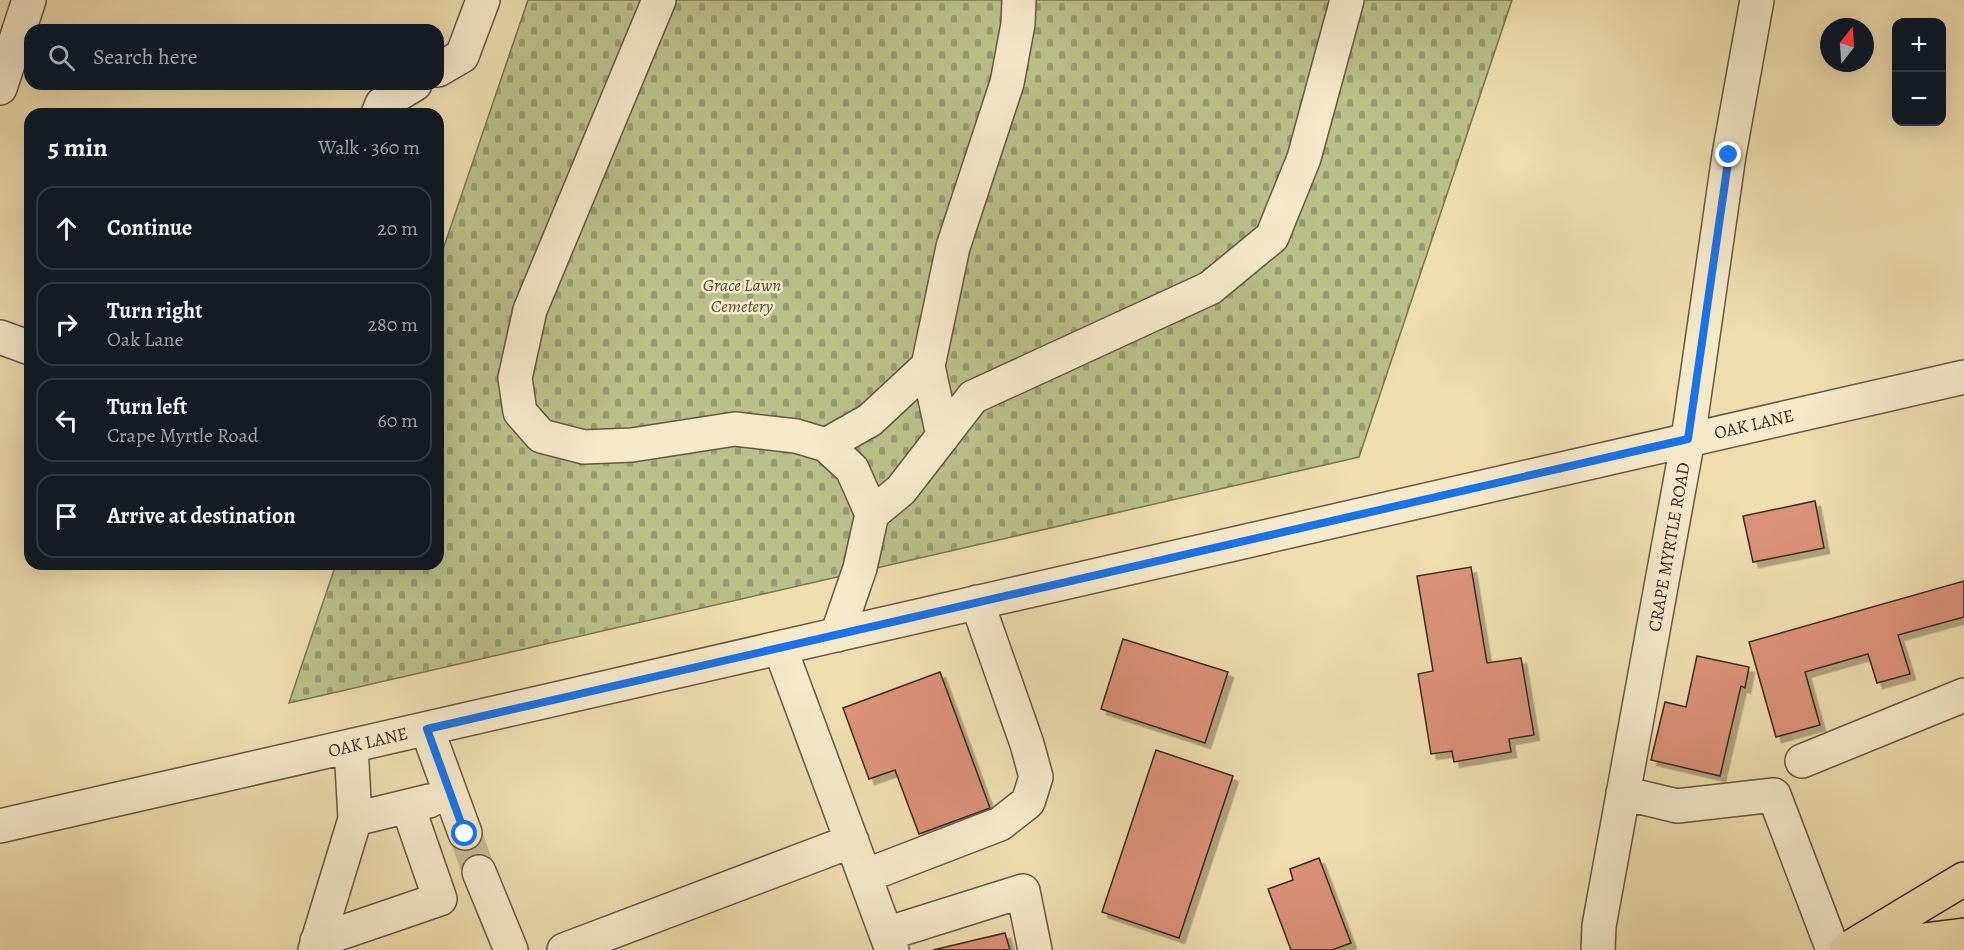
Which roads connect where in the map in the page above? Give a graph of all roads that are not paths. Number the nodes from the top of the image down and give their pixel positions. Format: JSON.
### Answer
{"nodes":[{"id":1,"x":30,"y":0,"type":"edge"},
{"id":2,"x":483,"y":0,"type":"edge"},
{"id":3,"x":659,"y":0,"type":"edge"},
{"id":4,"x":1019,"y":0,"type":"edge"},
{"id":5,"x":1347,"y":0,"type":"edge"},
{"id":6,"x":1757,"y":0,"type":"edge"},
{"id":7,"x":444,"y":66,"type":"edge"},
{"id":8,"x":0,"y":88,"type":"edge"},
{"id":9,"x":405,"y":90,"type":"edge"},
{"id":10,"x":380,"y":108,"type":"edge"},
{"id":11,"x":0,"y":337,"type":"edge"},
{"id":12,"x":24,"y":346,"type":"edge"},
{"id":13,"x":928,"y":366,"type":"junction"},
{"id":14,"x":1964,"y":377,"type":"edge"},
{"id":15,"x":943,"y":436,"type":"junction"},
{"id":16,"x":1688,"y":439,"type":"junction"},
{"id":17,"x":826,"y":445,"type":"junction"},
{"id":18,"x":872,"y":514,"type":"junction"},
{"id":19,"x":977,"y":602,"type":"junction"},
{"id":20,"x":837,"y":634,"type":"junction"},
{"id":21,"x":780,"y":648,"type":"junction"},
{"id":22,"x":1964,"y":695,"type":"edge"},
{"id":23,"x":427,"y":729,"type":"junction"},
{"id":24,"x":351,"y":746,"type":"junction"},
{"id":25,"x":1802,"y":761,"type":"dead end"},
{"id":26,"x":1623,"y":793,"type":"junction"},
{"id":27,"x":451,"y":795,"type":"junction"},
{"id":28,"x":408,"y":807,"type":"junction"},
{"id":29,"x":355,"y":819,"type":"junction"},
{"id":30,"x":0,"y":826,"type":"edge"},
{"id":31,"x":465,"y":834,"type":"tunnel mouth"},
{"id":32,"x":852,"y":841,"type":"junction"},
{"id":33,"x":479,"y":872,"type":"tunnel mouth"},
{"id":34,"x":865,"y":876,"type":"junction"},
{"id":35,"x":1964,"y":879,"type":"edge"},
{"id":36,"x":1964,"y":935,"type":"edge"},
{"id":37,"x":889,"y":942,"type":"edge"},
{"id":38,"x":316,"y":945,"type":"edge"},
{"id":39,"x":511,"y":950,"type":"edge"},
{"id":40,"x":564,"y":950,"type":"edge"},
{"id":41,"x":1035,"y":950,"type":"edge"},
{"id":42,"x":1598,"y":950,"type":"edge"},
{"id":43,"x":1833,"y":950,"type":"edge"},
{"id":44,"x":1846,"y":950,"type":"edge"}],
"edges":[{"from":1,"to":8,"type":"street"},
{"from":2,"to":7,"type":"street"},
{"from":3,"to":17,"type":"street"},
{"from":4,"to":13,"type":"street"},
{"from":5,"to":15,"type":"street"},
{"from":6,"to":16,"type":"street","name":"CRAPE MYRTLE ROAD"},
{"from":9,"to":10,"type":"street"},
{"from":11,"to":12,"type":"street"},
{"from":13,"to":15,"type":"street"},
{"from":13,"to":17,"type":"street"},
{"from":14,"to":16,"type":"street","name":"OAK LANE"},
{"from":15,"to":18,"type":"street"},
{"from":16,"to":19,"type":"street","name":"OAK LANE"},
{"from":16,"to":26,"type":"street","name":"CRAPE MYRTLE ROAD"},
{"from":17,"to":18,"type":"street"},
{"from":18,"to":20,"type":"street"},
{"from":19,"to":20,"type":"street","name":"OAK LANE"},
{"from":19,"to":34,"type":"street"},
{"from":20,"to":21,"type":"street","name":"OAK LANE"},
{"from":21,"to":23,"type":"street","name":"OAK LANE"},
{"from":21,"to":32,"type":"street"},
{"from":22,"to":25,"type":"street"},
{"from":23,"to":24,"type":"street","name":"OAK LANE"},
{"from":23,"to":27,"type":"street"},
{"from":24,"to":29,"type":"street"},
{"from":24,"to":30,"type":"street","name":"OAK LANE"},
{"from":26,"to":42,"type":"street","name":"CRAPE MYRTLE ROAD"},
{"from":26,"to":43,"type":"street"},
{"from":27,"to":28,"type":"street"},
{"from":27,"to":31,"type":"street"},
{"from":28,"to":29,"type":"street"},
{"from":28,"to":38,"type":"street"},
{"from":29,"to":38,"type":"street"},
{"from":32,"to":34,"type":"street"},
{"from":32,"to":40,"type":"street"},
{"from":33,"to":39,"type":"street"},
{"from":34,"to":37,"type":"street"},
{"from":35,"to":44,"type":"main road"},
{"from":36,"to":44,"type":"main road"},
{"from":37,"to":41,"type":"street"}]}
